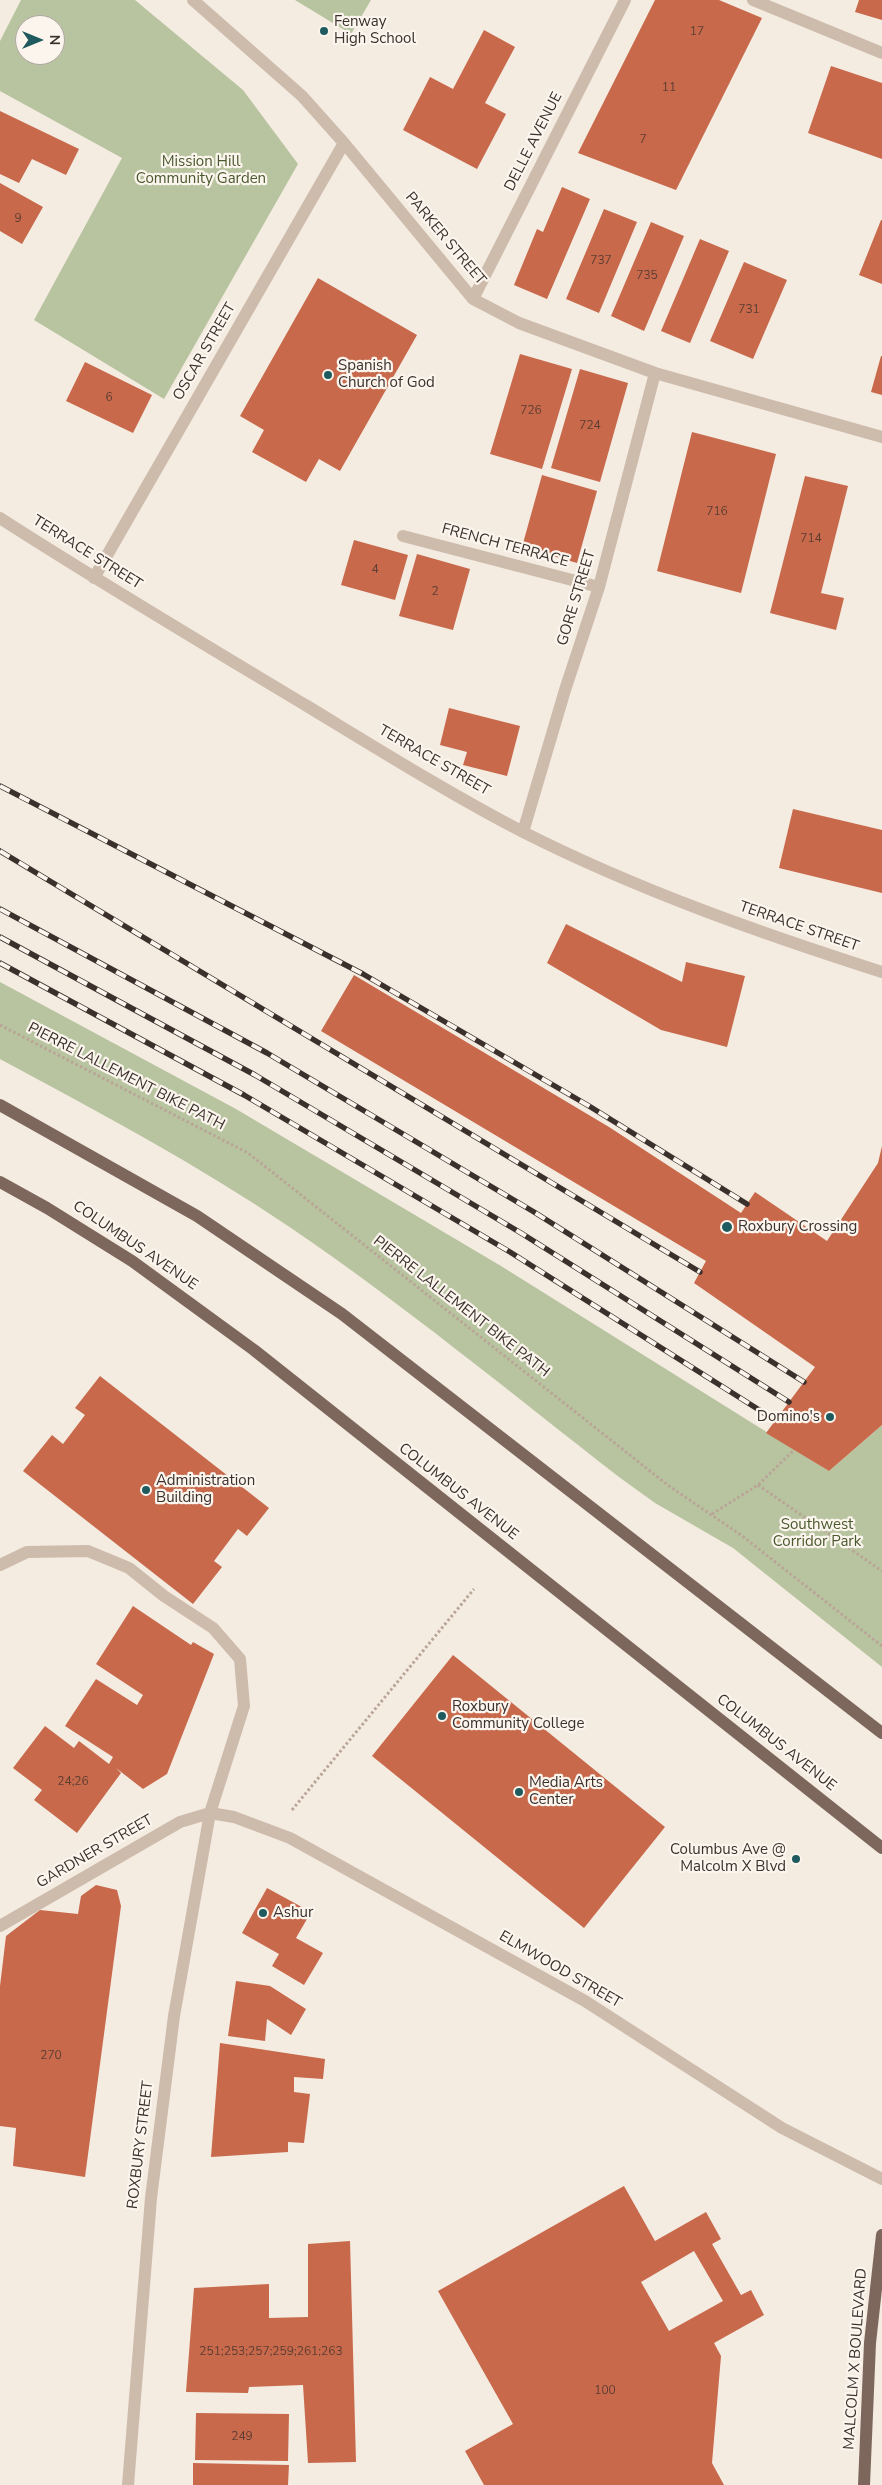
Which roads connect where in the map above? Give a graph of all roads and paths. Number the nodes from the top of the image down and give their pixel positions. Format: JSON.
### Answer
{"nodes":[{"id":1,"x":193,"y":0,"type":"edge"},
{"id":2,"x":625,"y":0,"type":"edge"},
{"id":3,"x":753,"y":0,"type":"edge"},
{"id":4,"x":882,"y":53,"type":"edge"},
{"id":5,"x":344,"y":142,"type":"junction"},
{"id":6,"x":473,"y":299,"type":"junction"},
{"id":7,"x":656,"y":373,"type":"junction"},
{"id":8,"x":882,"y":437,"type":"edge"},
{"id":9,"x":0,"y":518,"type":"edge"},
{"id":10,"x":403,"y":536,"type":"dead end"},
{"id":11,"x":94,"y":578,"type":"junction"},
{"id":12,"x":599,"y":587,"type":"junction"},
{"id":13,"x":524,"y":832,"type":"junction"},
{"id":14,"x":882,"y":972,"type":"edge"},
{"id":15,"x":0,"y":1025,"type":"edge"},
{"id":16,"x":0,"y":1106,"type":"edge"},
{"id":17,"x":0,"y":1182,"type":"edge"},
{"id":18,"x":794,"y":1450,"type":"dead end"},
{"id":19,"x":758,"y":1485,"type":"junction"},
{"id":20,"x":712,"y":1514,"type":"junction"},
{"id":21,"x":0,"y":1565,"type":"edge"},
{"id":22,"x":882,"y":1571,"type":"edge"},
{"id":23,"x":474,"y":1589,"type":"dead end"},
{"id":24,"x":882,"y":1646,"type":"edge"},
{"id":25,"x":882,"y":1732,"type":"edge"},
{"id":26,"x":210,"y":1813,"type":"junction"},
{"id":27,"x":275,"y":1832,"type":"junction"},
{"id":28,"x":882,"y":1848,"type":"edge"},
{"id":29,"x":0,"y":1926,"type":"edge"},
{"id":30,"x":882,"y":2180,"type":"edge"},
{"id":31,"x":882,"y":2234,"type":"edge"},
{"id":32,"x":128,"y":2485,"type":"edge"},
{"id":33,"x":864,"y":2485,"type":"edge"}],
"edges":[{"from":1,"to":5,"type":"street","name":"PARKER STREET"},
{"from":2,"to":6,"type":"street","name":"DELLE AVENUE"},
{"from":3,"to":4,"type":"street"},
{"from":5,"to":6,"type":"street","name":"PARKER STREET"},
{"from":5,"to":11,"type":"street","name":"OSCAR STREET"},
{"from":6,"to":7,"type":"street","name":"PARKER STREET"},
{"from":7,"to":8,"type":"street","name":"PARKER STREET"},
{"from":7,"to":12,"type":"street","name":"GORE STREET"},
{"from":9,"to":11,"type":"street","name":"TERRACE STREET"},
{"from":10,"to":12,"type":"street","name":"FRENCH TERRACE"},
{"from":11,"to":13,"type":"street","name":"TERRACE STREET"},
{"from":12,"to":13,"type":"street","name":"GORE STREET"},
{"from":13,"to":14,"type":"street","name":"TERRACE STREET"},
{"from":15,"to":20,"type":"path","name":"PIERRE LALLEMENT BIKE PATH"},
{"from":16,"to":25,"type":"main road"},
{"from":17,"to":28,"type":"main road","name":"COLUMBUS AVENUE"},
{"from":18,"to":19,"type":"path"},
{"from":19,"to":20,"type":"path"},
{"from":19,"to":22,"type":"path"},
{"from":20,"to":24,"type":"path","name":"PIERRE LALLEMENT BIKE PATH"},
{"from":21,"to":26,"type":"street","name":"ROXBURY STREET"},
{"from":23,"to":27,"type":"path"},
{"from":26,"to":27,"type":"street","name":"ELMWOOD STREET"},
{"from":26,"to":29,"type":"street","name":"GARDNER STREET"},
{"from":26,"to":32,"type":"street","name":"ROXBURY STREET"},
{"from":27,"to":30,"type":"street","name":"ELMWOOD STREET"},
{"from":31,"to":33,"type":"main road","name":"MALCOLM X BOULEVARD"}]}
